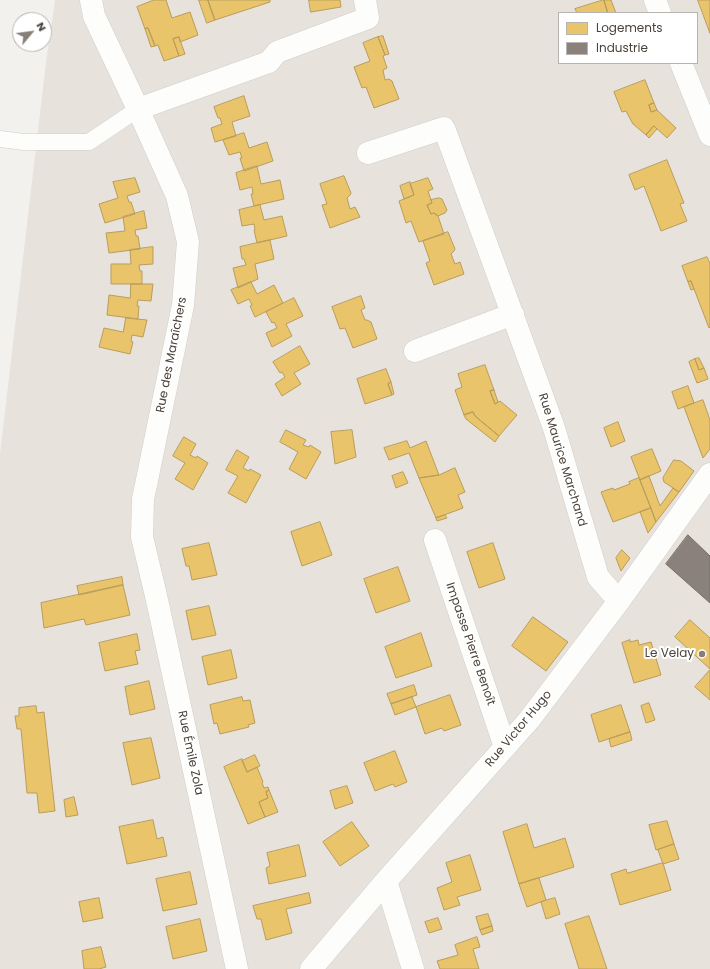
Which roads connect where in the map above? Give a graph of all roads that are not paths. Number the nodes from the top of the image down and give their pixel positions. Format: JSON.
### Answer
{"nodes":[{"id":1,"x":91,"y":0,"type":"edge"},
{"id":2,"x":655,"y":0,"type":"edge"},
{"id":3,"x":367,"y":9,"type":"edge"},
{"id":4,"x":660,"y":12,"type":"edge"},
{"id":5,"x":681,"y":64,"type":"edge"},
{"id":6,"x":138,"y":109,"type":"junction"},
{"id":7,"x":710,"y":135,"type":"edge"},
{"id":8,"x":0,"y":139,"type":"edge"},
{"id":9,"x":368,"y":153,"type":"dead end"},
{"id":10,"x":513,"y":314,"type":"junction"},
{"id":11,"x":415,"y":351,"type":"dead end"},
{"id":12,"x":710,"y":474,"type":"edge"},
{"id":13,"x":142,"y":537,"type":"joint"},
{"id":14,"x":435,"y":540,"type":"dead end"},
{"id":15,"x":619,"y":600,"type":"junction"},
{"id":16,"x":505,"y":747,"type":"junction"},
{"id":17,"x":386,"y":881,"type":"junction"},
{"id":18,"x":237,"y":969,"type":"edge"},
{"id":19,"x":311,"y":969,"type":"edge"},
{"id":20,"x":413,"y":969,"type":"edge"}],
"edges":[{"from":1,"to":6,"type":"street","name":"Rue des Maraîchers"},
{"from":2,"to":4,"type":"street"},
{"from":3,"to":6,"type":"street"},
{"from":5,"to":7,"type":"street"},
{"from":6,"to":8,"type":"street"},
{"from":6,"to":13,"type":"street","name":"Rue des Maraîchers"},
{"from":9,"to":10,"type":"street","name":"Rue Maurice Marchand"},
{"from":10,"to":11,"type":"street"},
{"from":10,"to":15,"type":"street","name":"Rue Maurice Marchand"},
{"from":12,"to":15,"type":"street","name":"Rue Victor Hugo"},
{"from":13,"to":18,"type":"street","name":"Rue Émile Zola"},
{"from":14,"to":16,"type":"street","name":"Impasse Pierre Benoît"},
{"from":15,"to":16,"type":"street","name":"Rue Victor Hugo"},
{"from":16,"to":17,"type":"street","name":"Rue Victor Hugo"},
{"from":17,"to":19,"type":"street","name":"Rue Victor Hugo"},
{"from":17,"to":20,"type":"street"}]}
